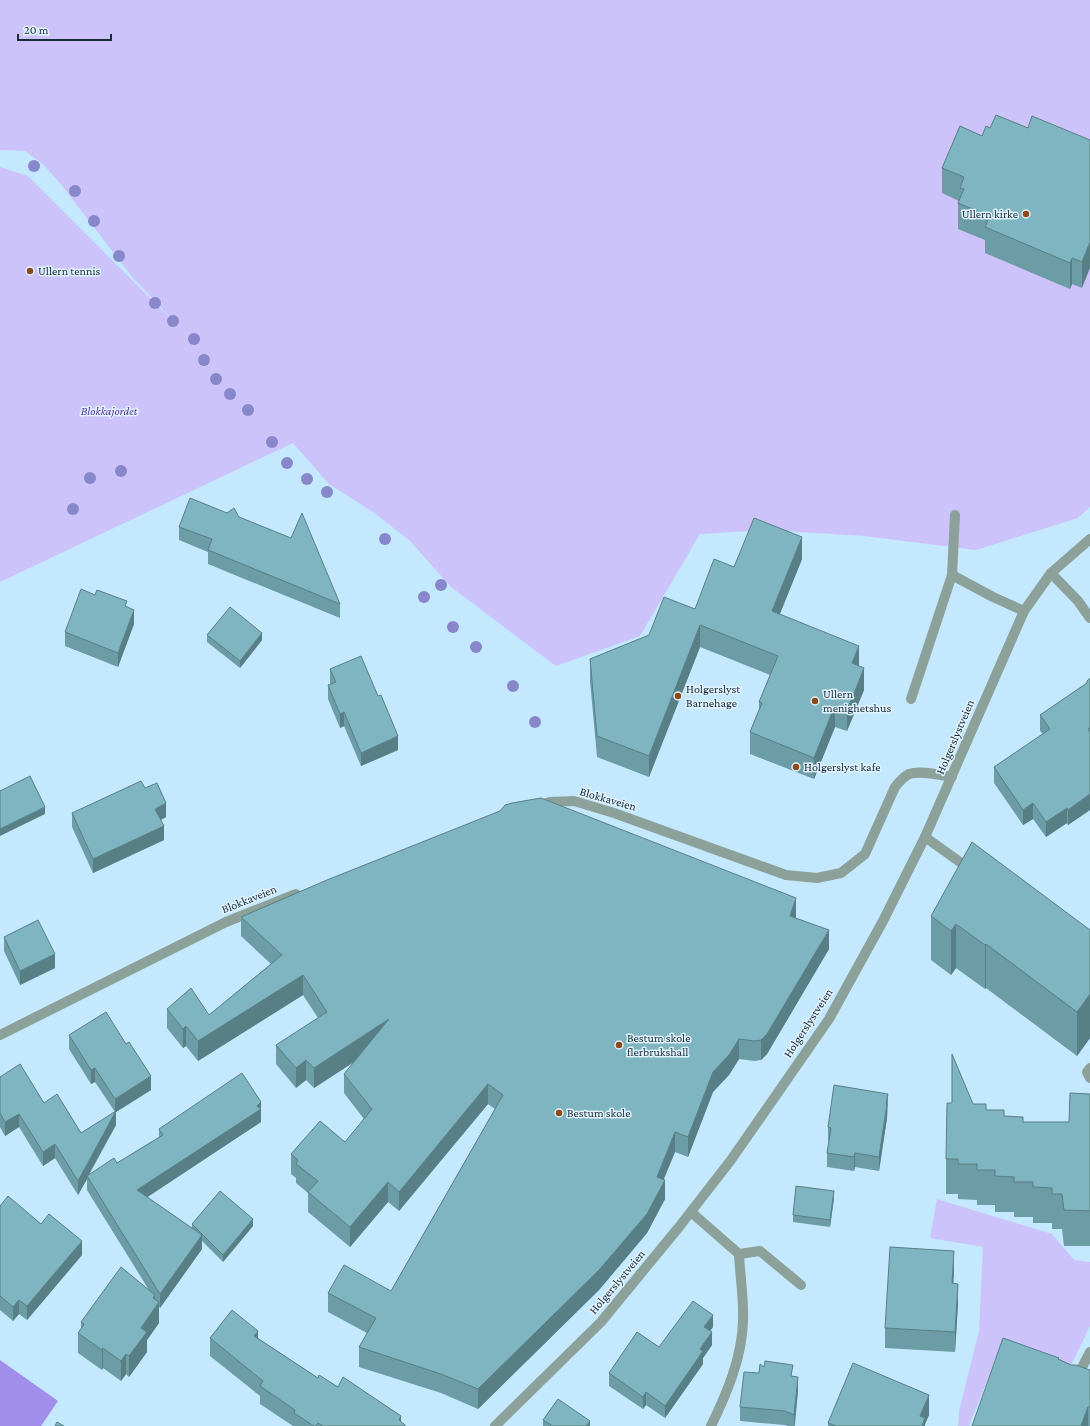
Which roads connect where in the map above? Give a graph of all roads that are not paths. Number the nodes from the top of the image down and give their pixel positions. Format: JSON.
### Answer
{"nodes":[{"id":1,"x":955,"y":516,"type":"dead end"},
{"id":2,"x":1090,"y":539,"type":"edge"},
{"id":3,"x":1051,"y":573,"type":"junction"},
{"id":4,"x":952,"y":575,"type":"junction"},
{"id":5,"x":1024,"y":611,"type":"junction"},
{"id":6,"x":1090,"y":618,"type":"edge"},
{"id":7,"x":911,"y":699,"type":"dead end"},
{"id":8,"x":952,"y":777,"type":"junction"},
{"id":9,"x":527,"y":810,"type":"edge"},
{"id":10,"x":926,"y":837,"type":"junction"},
{"id":11,"x":981,"y":878,"type":"edge"},
{"id":12,"x":302,"y":892,"type":"edge"},
{"id":13,"x":0,"y":1035,"type":"edge"},
{"id":14,"x":1090,"y":1068,"type":"edge"},
{"id":15,"x":1090,"y":1078,"type":"edge"},
{"id":16,"x":691,"y":1212,"type":"junction"},
{"id":17,"x":739,"y":1254,"type":"junction"},
{"id":18,"x":801,"y":1285,"type":"dead end"},
{"id":19,"x":1090,"y":1352,"type":"edge"},
{"id":20,"x":1074,"y":1382,"type":"edge"},
{"id":21,"x":495,"y":1426,"type":"edge"},
{"id":22,"x":711,"y":1426,"type":"edge"}],
"edges":[{"from":1,"to":4,"type":"street"},
{"from":2,"to":3,"type":"street","name":"Holgerslystveien"},
{"from":3,"to":5,"type":"street","name":"Holgerslystveien"},
{"from":3,"to":6,"type":"street"},
{"from":4,"to":5,"type":"street"},
{"from":4,"to":7,"type":"street"},
{"from":5,"to":8,"type":"street","name":"Holgerslystveien"},
{"from":8,"to":9,"type":"street","name":"Blokkaveien"},
{"from":8,"to":10,"type":"street","name":"Holgerslystveien"},
{"from":10,"to":11,"type":"street"},
{"from":10,"to":16,"type":"street","name":"Holgerslystveien"},
{"from":12,"to":13,"type":"street","name":"Blokkaveien"},
{"from":14,"to":15,"type":"street"},
{"from":16,"to":17,"type":"street"},
{"from":16,"to":21,"type":"street","name":"Holgerslystveien"},
{"from":17,"to":18,"type":"street"},
{"from":17,"to":22,"type":"street"},
{"from":19,"to":20,"type":"street"}]}
